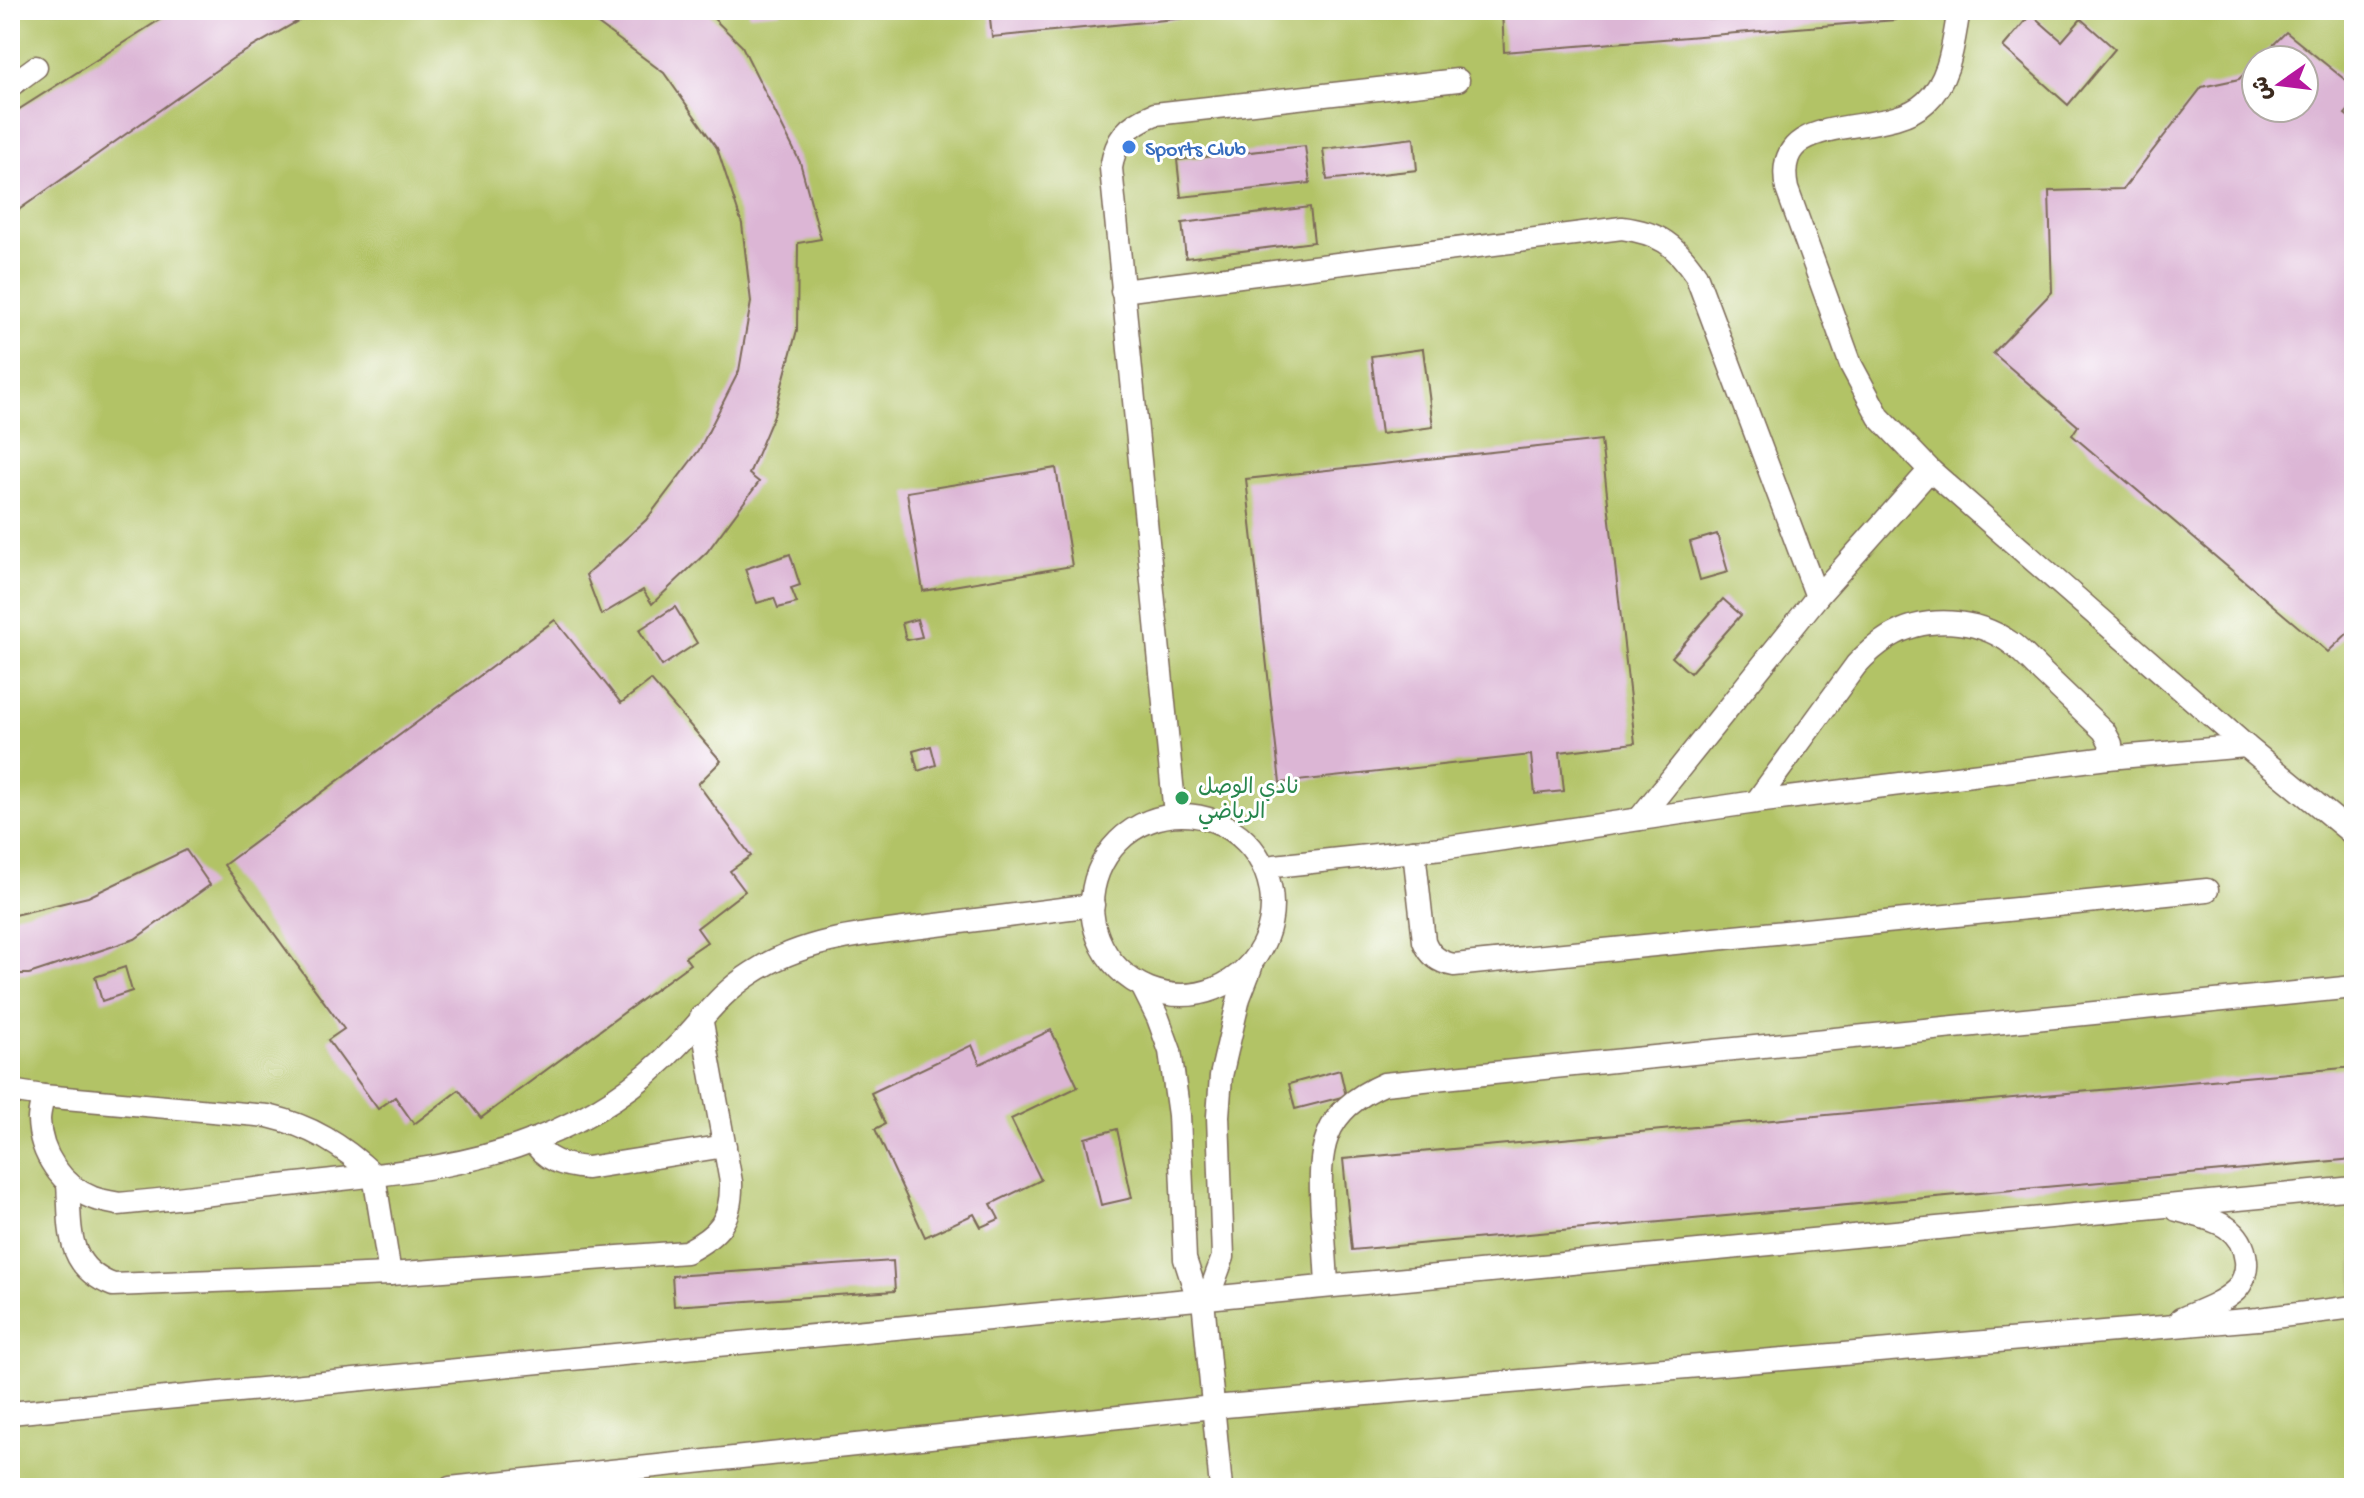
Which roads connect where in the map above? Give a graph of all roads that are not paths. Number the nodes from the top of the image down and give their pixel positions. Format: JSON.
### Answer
{"nodes":[{"id":1,"x":1959,"y":10,"type":"edge"},
{"id":2,"x":36,"y":67,"type":"dead end"},
{"id":3,"x":1458,"y":80,"type":"dead end"},
{"id":4,"x":10,"y":86,"type":"edge"},
{"id":5,"x":1122,"y":291,"type":"junction"},
{"id":6,"x":1930,"y":470,"type":"junction"},
{"id":7,"x":1817,"y":597,"type":"junction"},
{"id":8,"x":2246,"y":746,"type":"junction"},
{"id":9,"x":2108,"y":758,"type":"junction"},
{"id":10,"x":1756,"y":802,"type":"junction"},
{"id":11,"x":1175,"y":814,"type":"junction"},
{"id":12,"x":1639,"y":819,"type":"junction"},
{"id":13,"x":2354,"y":835,"type":"edge"},
{"id":14,"x":1414,"y":851,"type":"junction"},
{"id":15,"x":1265,"y":867,"type":"junction"},
{"id":16,"x":2207,"y":890,"type":"dead end"},
{"id":17,"x":1093,"y":905,"type":"junction"},
{"id":18,"x":1254,"y":961,"type":"junction"},
{"id":19,"x":1142,"y":986,"type":"junction"},
{"id":20,"x":2354,"y":987,"type":"edge"},
{"id":21,"x":701,"y":1017,"type":"junction"},
{"id":22,"x":10,"y":1091,"type":"edge"},
{"id":23,"x":43,"y":1096,"type":"junction"},
{"id":24,"x":533,"y":1140,"type":"junction"},
{"id":25,"x":725,"y":1146,"type":"junction"},
{"id":26,"x":374,"y":1175,"type":"junction"},
{"id":27,"x":68,"y":1183,"type":"junction"},
{"id":28,"x":2354,"y":1188,"type":"edge"},
{"id":29,"x":2164,"y":1206,"type":"junction"},
{"id":30,"x":390,"y":1274,"type":"junction"},
{"id":31,"x":1327,"y":1286,"type":"junction"},
{"id":32,"x":1203,"y":1300,"type":"junction"},
{"id":33,"x":2354,"y":1307,"type":"edge"},
{"id":34,"x":2168,"y":1325,"type":"junction"},
{"id":35,"x":1213,"y":1407,"type":"junction"},
{"id":36,"x":10,"y":1413,"type":"edge"},
{"id":37,"x":450,"y":1488,"type":"edge"},
{"id":38,"x":1221,"y":1488,"type":"edge"}],
"edges":[{"from":1,"to":6,"type":"lane"},
{"from":2,"to":4,"type":"lane"},
{"from":3,"to":5,"type":"lane"},
{"from":5,"to":7,"type":"lane"},
{"from":5,"to":11,"type":"lane"},
{"from":6,"to":7,"type":"lane"},
{"from":6,"to":8,"type":"lane"},
{"from":7,"to":12,"type":"lane"},
{"from":8,"to":9,"type":"lane"},
{"from":8,"to":13,"type":"lane"},
{"from":9,"to":10,"type":"lane"},
{"from":9,"to":10,"type":"lane"},
{"from":10,"to":12,"type":"lane"},
{"from":11,"to":15,"type":"lane"},
{"from":11,"to":17,"type":"lane"},
{"from":12,"to":14,"type":"lane"},
{"from":14,"to":15,"type":"lane"},
{"from":14,"to":16,"type":"lane"},
{"from":15,"to":18,"type":"lane"},
{"from":17,"to":19,"type":"lane"},
{"from":17,"to":21,"type":"lane"},
{"from":18,"to":19,"type":"lane"},
{"from":18,"to":32,"type":"lane"},
{"from":19,"to":32,"type":"lane"},
{"from":20,"to":31,"type":"lane"},
{"from":21,"to":24,"type":"lane"},
{"from":21,"to":25,"type":"lane"},
{"from":22,"to":23,"type":"lane"},
{"from":23,"to":26,"type":"lane"},
{"from":23,"to":27,"type":"lane"},
{"from":24,"to":25,"type":"lane"},
{"from":24,"to":26,"type":"lane"},
{"from":25,"to":30,"type":"lane"},
{"from":26,"to":27,"type":"lane"},
{"from":26,"to":30,"type":"lane"},
{"from":27,"to":30,"type":"lane"},
{"from":28,"to":29,"type":"lane"},
{"from":29,"to":31,"type":"lane"},
{"from":29,"to":34,"type":"lane"},
{"from":31,"to":32,"type":"lane"},
{"from":32,"to":35,"type":"lane"},
{"from":32,"to":36,"type":"lane"},
{"from":33,"to":34,"type":"lane"},
{"from":34,"to":35,"type":"lane"},
{"from":35,"to":37,"type":"lane"},
{"from":35,"to":38,"type":"lane"}]}
